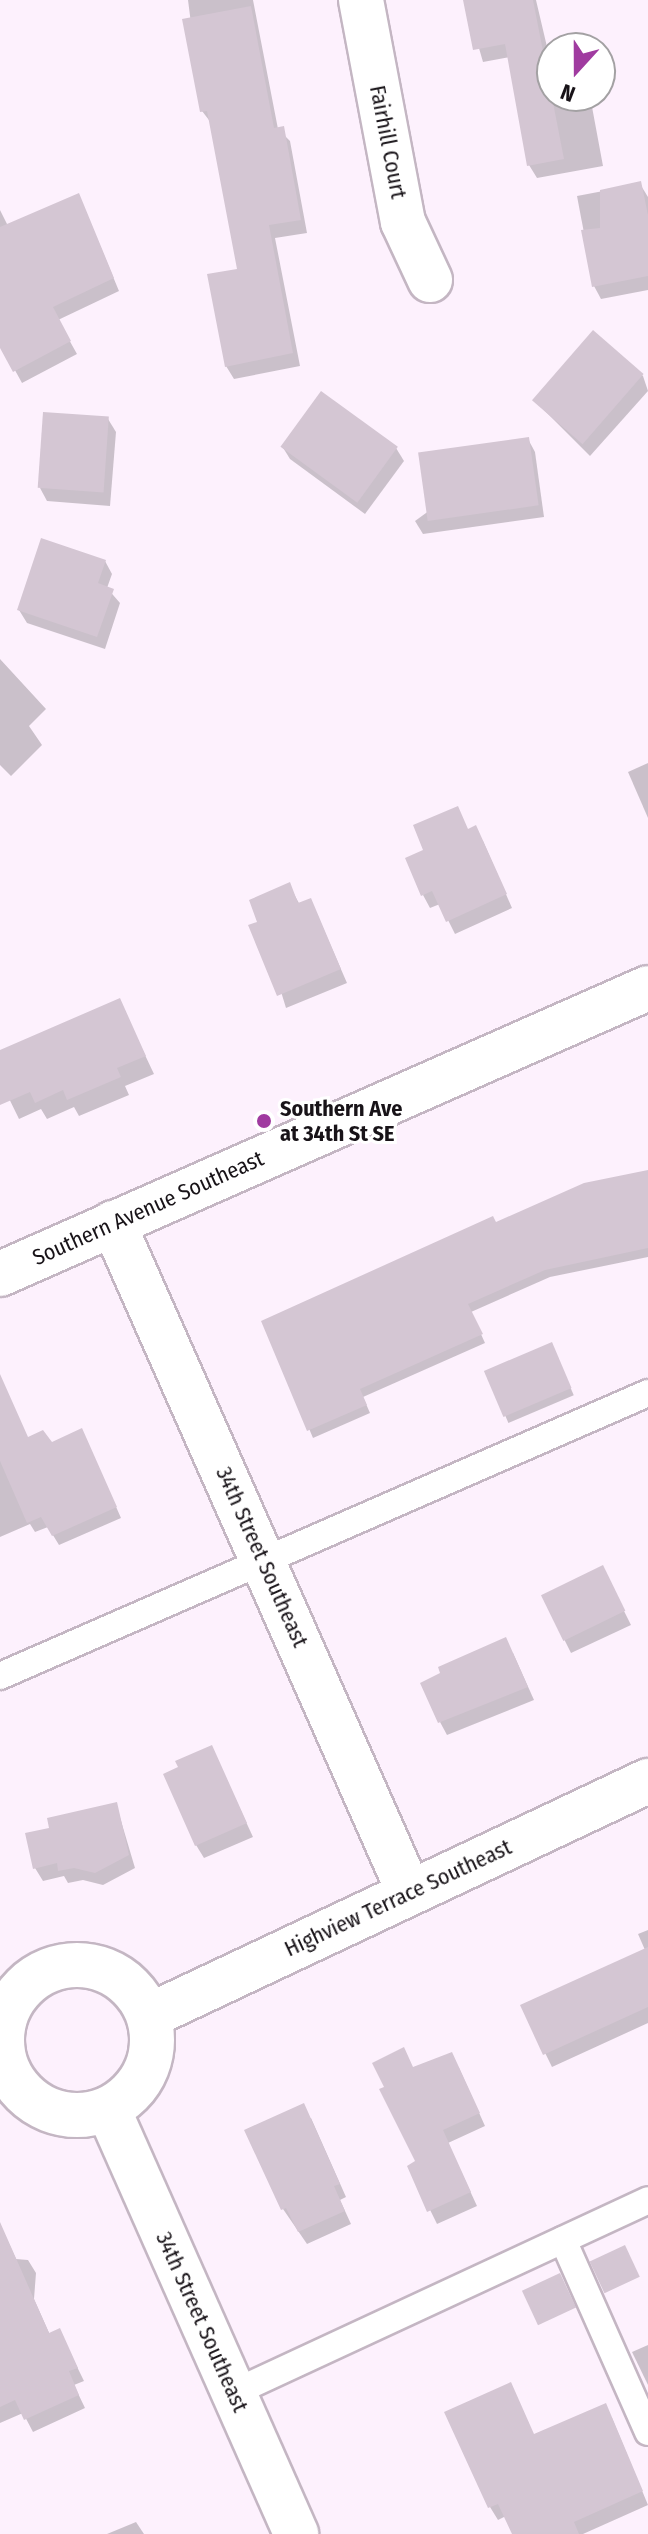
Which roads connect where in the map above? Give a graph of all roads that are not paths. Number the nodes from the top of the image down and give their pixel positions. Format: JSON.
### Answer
{"nodes":[{"id":1,"x":361,"y":0,"type":"edge"},
{"id":2,"x":430,"y":280,"type":"dead end"},
{"id":3,"x":648,"y":988,"type":"edge"},
{"id":4,"x":113,"y":1223,"type":"junction"},
{"id":5,"x":0,"y":1274,"type":"edge"},
{"id":6,"x":648,"y":1393,"type":"edge"},
{"id":7,"x":263,"y":1559,"type":"junction"},
{"id":8,"x":0,"y":1676,"type":"edge"},
{"id":9,"x":648,"y":1781,"type":"edge"},
{"id":10,"x":409,"y":1892,"type":"junction"},
{"id":11,"x":149,"y":2016,"type":"junction"},
{"id":12,"x":108,"y":2109,"type":"junction"},
{"id":13,"x":648,"y":2200,"type":"edge"},
{"id":14,"x":563,"y":2240,"type":"junction"},
{"id":15,"x":233,"y":2393,"type":"junction"},
{"id":16,"x":648,"y":2432,"type":"edge"},
{"id":17,"x":296,"y":2534,"type":"edge"}],
"edges":[{"from":1,"to":2,"type":"street","name":"Fairhill Court"},
{"from":3,"to":4,"type":"street","name":"Southern Avenue Southeast"},
{"from":4,"to":5,"type":"street","name":"Southern Avenue Southeast"},
{"from":4,"to":7,"type":"street","name":"34th Street Southeast"},
{"from":6,"to":7,"type":"lane"},
{"from":7,"to":8,"type":"lane"},
{"from":7,"to":10,"type":"street","name":"34th Street Southeast"},
{"from":9,"to":10,"type":"street","name":"Highview Terrace Southeast"},
{"from":10,"to":11,"type":"street","name":"Highview Terrace Southeast"},
{"from":11,"to":12,"type":"street"},
{"from":11,"to":12,"type":"street"},
{"from":12,"to":15,"type":"street","name":"34th Street Southeast"},
{"from":13,"to":14,"type":"lane"},
{"from":14,"to":15,"type":"lane"},
{"from":14,"to":16,"type":"lane"},
{"from":15,"to":17,"type":"street","name":"34th Street Southeast"}]}
